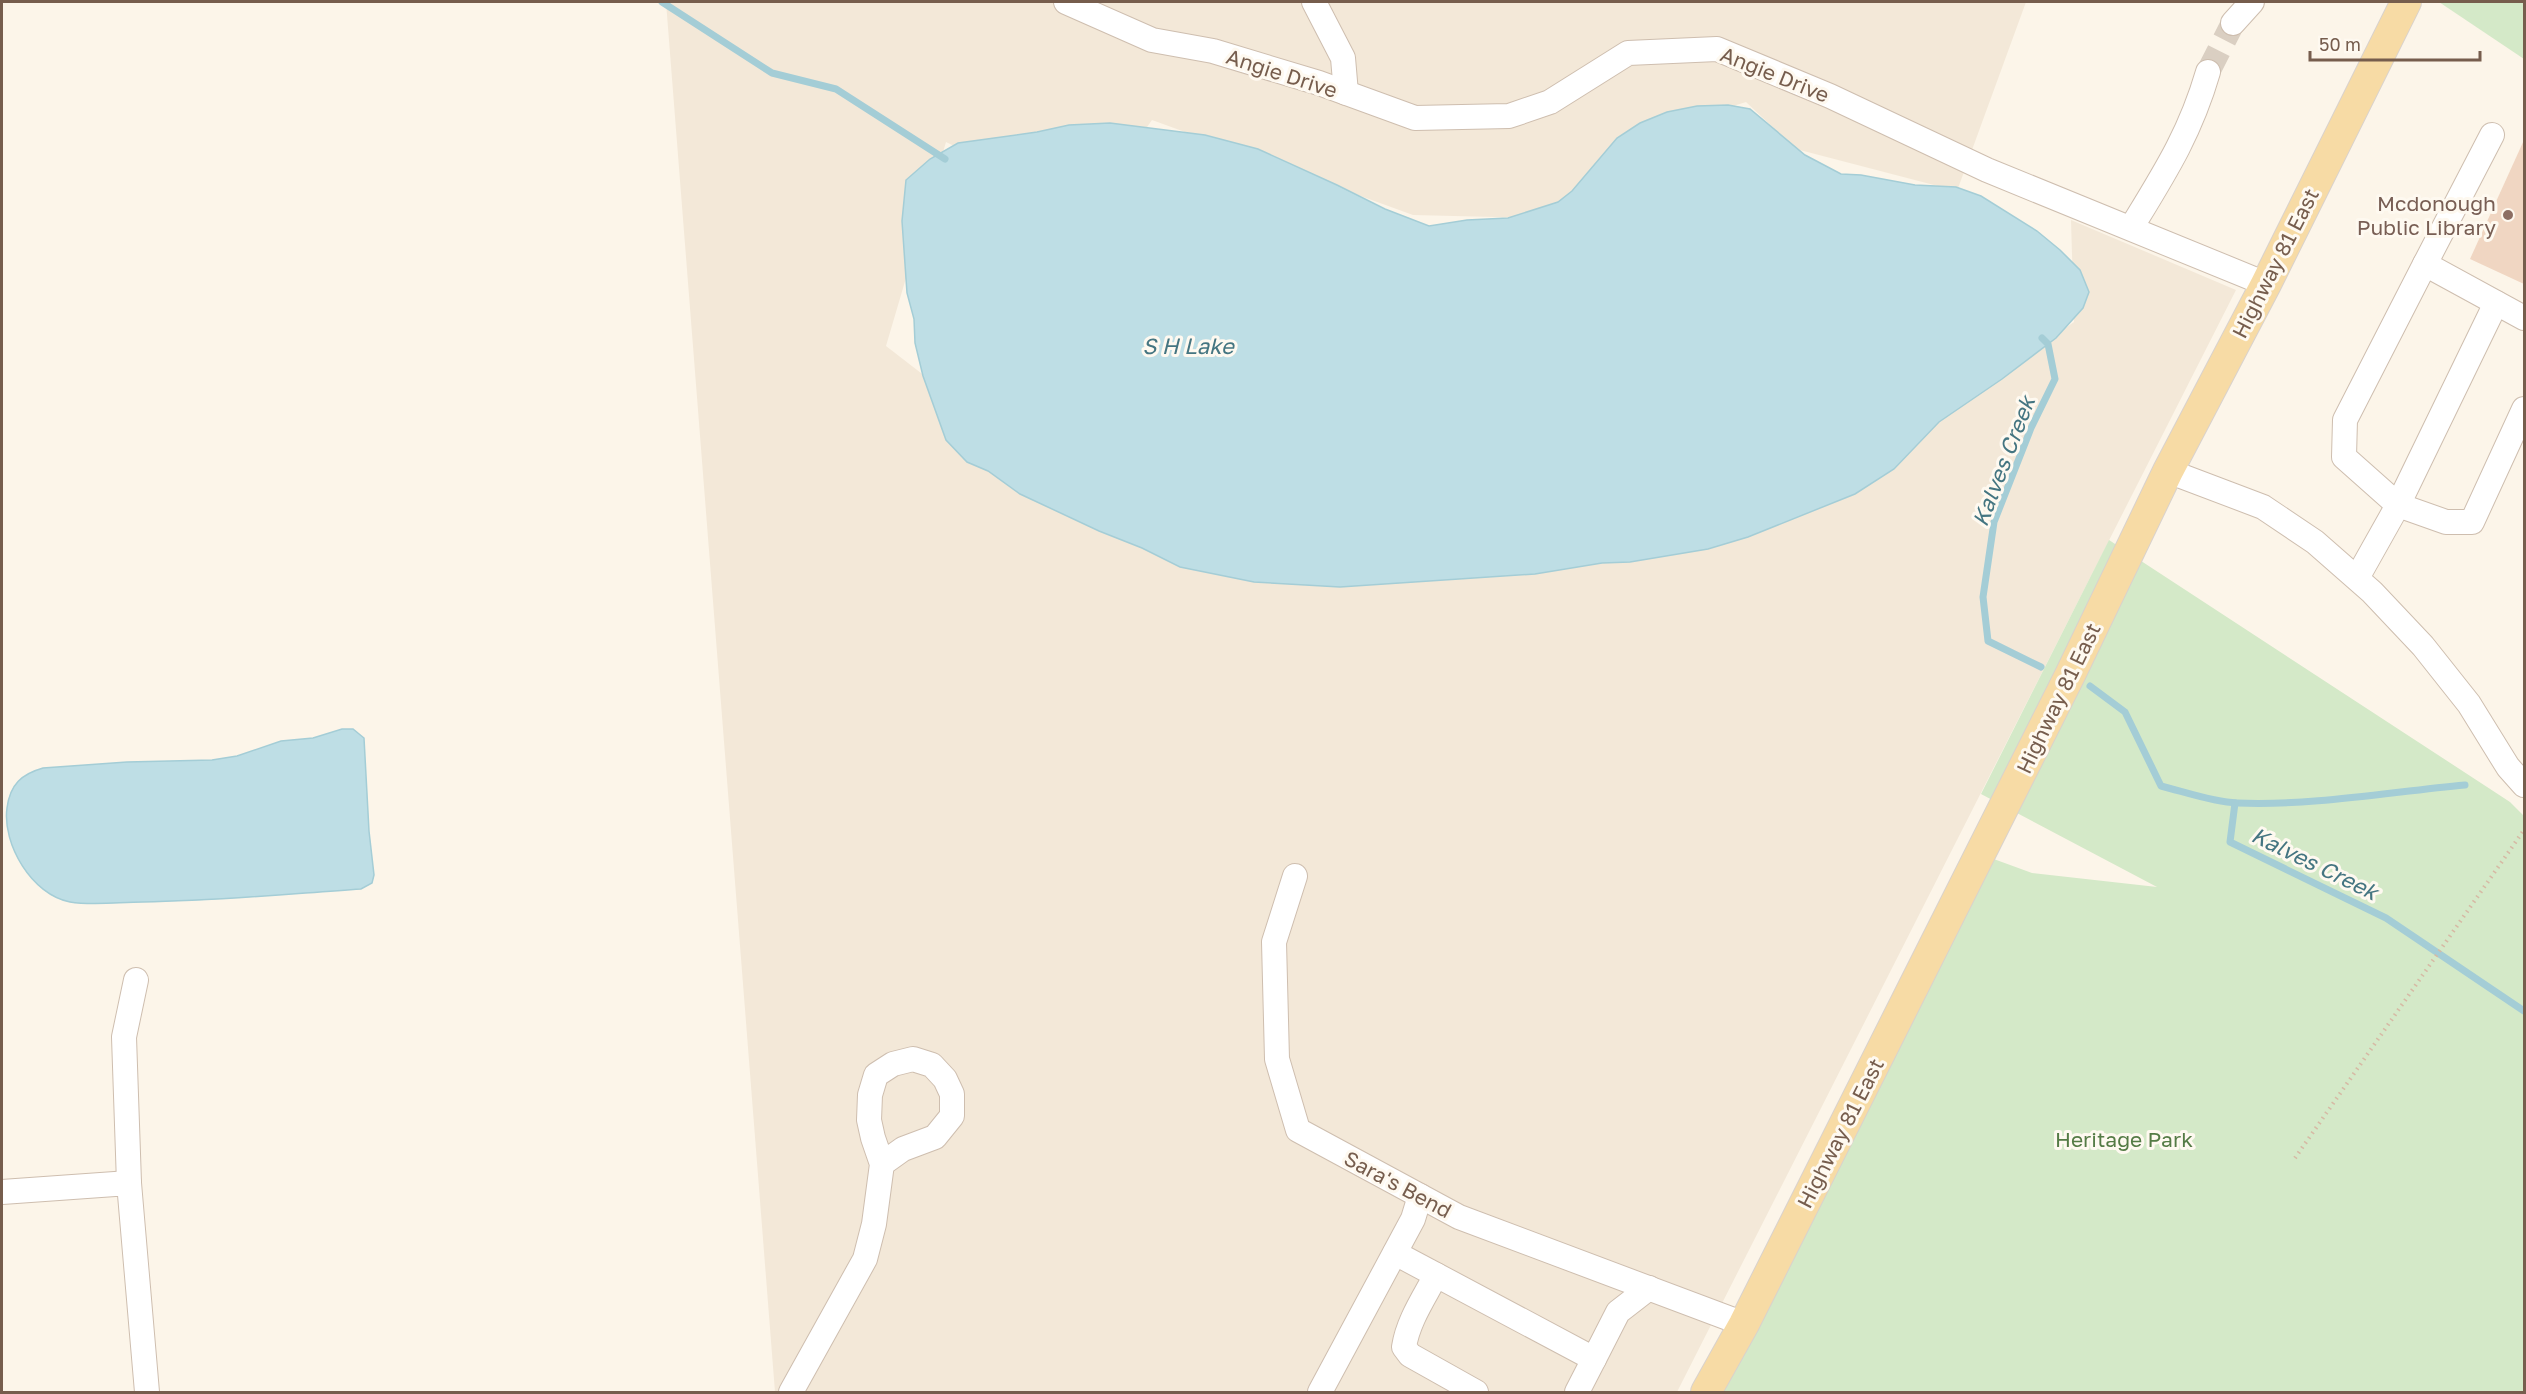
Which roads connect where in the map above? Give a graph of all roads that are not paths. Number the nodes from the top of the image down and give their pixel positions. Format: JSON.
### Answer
{"nodes":[{"id":1,"x":1066,"y":2,"type":"edge"},
{"id":2,"x":1314,"y":2,"type":"edge"},
{"id":3,"x":2252,"y":2,"type":"edge"},
{"id":4,"x":2406,"y":2,"type":"edge"},
{"id":5,"x":2234,"y":23,"type":"tunnel mouth"},
{"id":6,"x":2208,"y":72,"type":"tunnel mouth"},
{"id":7,"x":1346,"y":93,"type":"junction"},
{"id":8,"x":2492,"y":135,"type":"dead end"},
{"id":9,"x":2131,"y":228,"type":"junction"},
{"id":10,"x":2425,"y":264,"type":"junction"},
{"id":11,"x":2266,"y":284,"type":"junction"},
{"id":12,"x":2496,"y":303,"type":"junction"},
{"id":13,"x":2524,"y":318,"type":"edge"},
{"id":14,"x":2524,"y":409,"type":"edge"},
{"id":15,"x":2168,"y":471,"type":"junction"},
{"id":16,"x":2398,"y":505,"type":"junction"},
{"id":17,"x":2357,"y":578,"type":"junction"},
{"id":18,"x":2524,"y":785,"type":"edge"},
{"id":19,"x":1295,"y":876,"type":"dead end"},
{"id":20,"x":136,"y":980,"type":"dead end"},
{"id":21,"x":882,"y":1164,"type":"dead end"},
{"id":22,"x":129,"y":1183,"type":"junction"},
{"id":23,"x":2,"y":1192,"type":"edge"},
{"id":24,"x":1420,"y":1196,"type":"junction"},
{"id":25,"x":1395,"y":1253,"type":"junction"},
{"id":26,"x":1611,"y":1274,"type":"junction"},
{"id":27,"x":1436,"y":1275,"type":"junction"},
{"id":28,"x":1649,"y":1288,"type":"junction"},
{"id":29,"x":1618,"y":1312,"type":"junction"},
{"id":30,"x":1744,"y":1324,"type":"junction"},
{"id":31,"x":1594,"y":1359,"type":"junction"},
{"id":32,"x":147,"y":1392,"type":"edge"},
{"id":33,"x":791,"y":1392,"type":"edge"},
{"id":34,"x":1320,"y":1392,"type":"edge"},
{"id":35,"x":1476,"y":1392,"type":"edge"},
{"id":36,"x":1577,"y":1392,"type":"edge"},
{"id":37,"x":1706,"y":1392,"type":"edge"}],
"edges":[{"from":1,"to":7,"type":"street","name":"Angie Drive"},
{"from":2,"to":7,"type":"street"},
{"from":3,"to":5,"type":"street"},
{"from":4,"to":11,"type":"main road","name":"Highway 81 East"},
{"from":6,"to":9,"type":"street"},
{"from":7,"to":9,"type":"street","name":"Angie Drive"},
{"from":8,"to":10,"type":"street"},
{"from":9,"to":11,"type":"street","name":"Angie Drive"},
{"from":10,"to":12,"type":"street"},
{"from":10,"to":16,"type":"street"},
{"from":11,"to":15,"type":"main road","name":"Highway 81 East"},
{"from":12,"to":13,"type":"street"},
{"from":12,"to":16,"type":"street"},
{"from":14,"to":16,"type":"street"},
{"from":15,"to":17,"type":"street"},
{"from":15,"to":30,"type":"main road","name":"Highway 81 East"},
{"from":16,"to":17,"type":"street"},
{"from":17,"to":18,"type":"street"},
{"from":19,"to":24,"type":"street","name":"Sara's Bend"},
{"from":20,"to":22,"type":"street"},
{"from":21,"to":33,"type":"street"},
{"from":22,"to":23,"type":"street"},
{"from":22,"to":32,"type":"street"},
{"from":24,"to":25,"type":"street"},
{"from":24,"to":26,"type":"street","name":"Sara's Bend"},
{"from":25,"to":27,"type":"street"},
{"from":25,"to":34,"type":"street"},
{"from":26,"to":28,"type":"street","name":"Sara's Bend"},
{"from":26,"to":29,"type":"street"},
{"from":27,"to":31,"type":"street"},
{"from":27,"to":35,"type":"street"},
{"from":28,"to":29,"type":"street"},
{"from":28,"to":30,"type":"street","name":"Sara's Bend"},
{"from":29,"to":31,"type":"street"},
{"from":30,"to":37,"type":"main road","name":"Highway 81 East"},
{"from":31,"to":36,"type":"street"}]}
